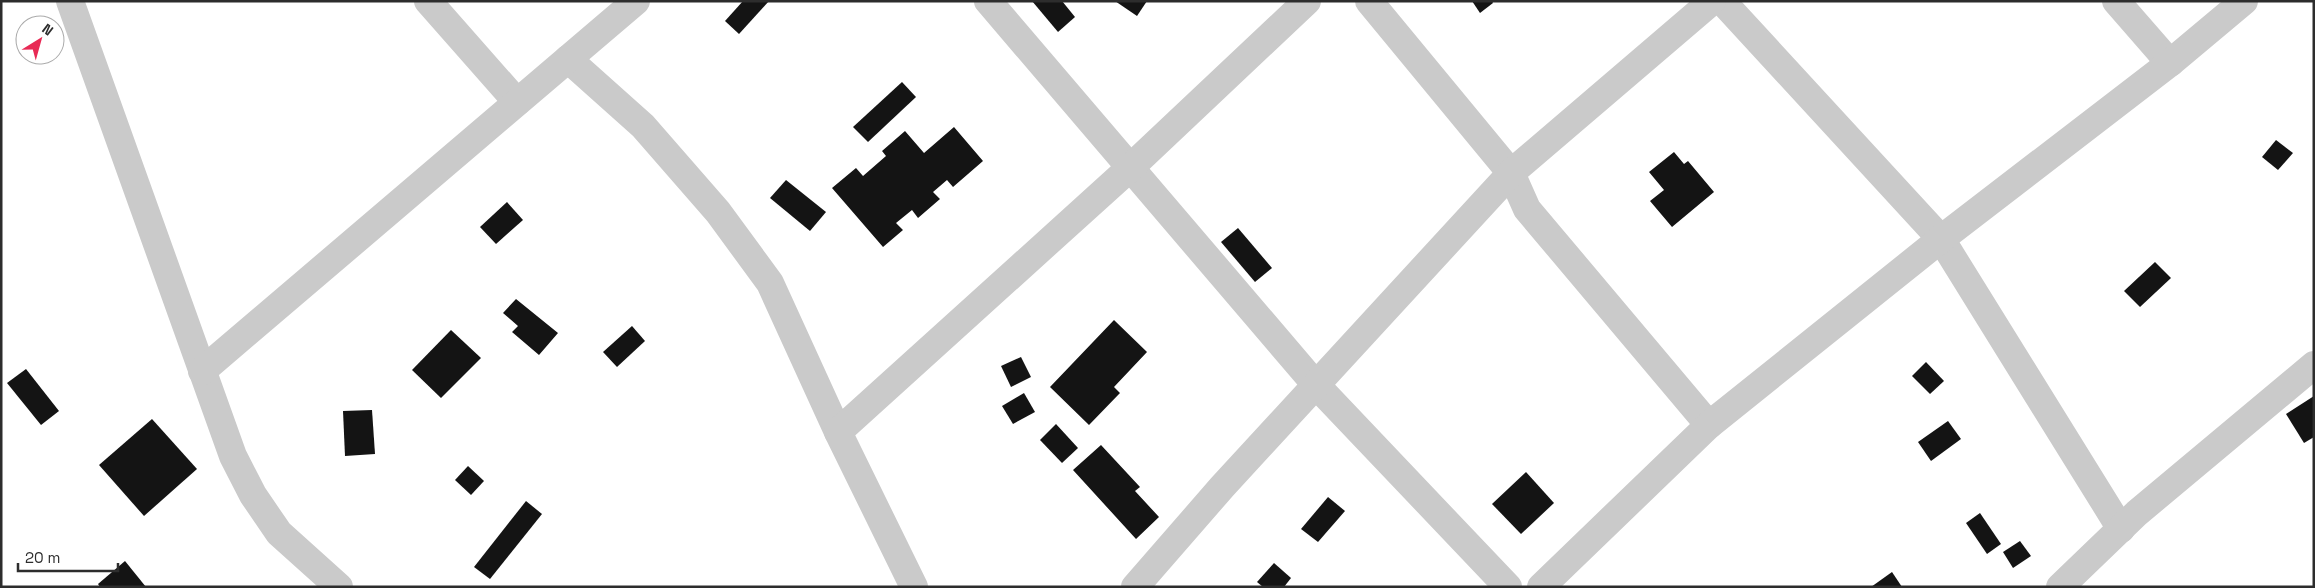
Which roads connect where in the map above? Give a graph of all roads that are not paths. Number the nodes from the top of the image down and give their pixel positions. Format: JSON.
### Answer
{"nodes":[{"id":1,"x":70,"y":1,"type":"edge"},
{"id":2,"x":428,"y":1,"type":"edge"},
{"id":3,"x":636,"y":1,"type":"edge"},
{"id":4,"x":988,"y":1,"type":"edge"},
{"id":5,"x":1307,"y":1,"type":"edge"},
{"id":6,"x":1369,"y":1,"type":"edge"},
{"id":7,"x":1712,"y":1,"type":"edge"},
{"id":8,"x":1722,"y":1,"type":"edge"},
{"id":9,"x":2116,"y":1,"type":"edge"},
{"id":10,"x":2244,"y":1,"type":"edge"},
{"id":11,"x":568,"y":59,"type":"junction"},
{"id":12,"x":2170,"y":63,"type":"junction"},
{"id":13,"x":517,"y":102,"type":"junction"},
{"id":14,"x":1131,"y":168,"type":"junction"},
{"id":15,"x":1512,"y":173,"type":"junction"},
{"id":16,"x":1942,"y":239,"type":"junction"},
{"id":17,"x":2314,"y":365,"type":"edge"},
{"id":18,"x":202,"y":371,"type":"junction"},
{"id":19,"x":1316,"y":385,"type":"junction"},
{"id":20,"x":1709,"y":425,"type":"junction"},
{"id":21,"x":838,"y":432,"type":"junction"},
{"id":22,"x":2121,"y":529,"type":"junction"},
{"id":23,"x":339,"y":587,"type":"edge"},
{"id":24,"x":914,"y":587,"type":"edge"},
{"id":25,"x":1135,"y":587,"type":"edge"},
{"id":26,"x":1508,"y":587,"type":"edge"},
{"id":27,"x":1541,"y":587,"type":"edge"},
{"id":28,"x":2060,"y":587,"type":"edge"}],
"edges":[{"from":1,"to":18,"type":"street"},
{"from":2,"to":13,"type":"street"},
{"from":3,"to":11,"type":"street"},
{"from":4,"to":14,"type":"street"},
{"from":5,"to":14,"type":"street"},
{"from":6,"to":15,"type":"street"},
{"from":7,"to":15,"type":"street"},
{"from":8,"to":16,"type":"street"},
{"from":9,"to":12,"type":"street"},
{"from":10,"to":12,"type":"street"},
{"from":11,"to":13,"type":"street"},
{"from":11,"to":21,"type":"street"},
{"from":12,"to":16,"type":"street"},
{"from":13,"to":18,"type":"street"},
{"from":14,"to":19,"type":"street"},
{"from":14,"to":21,"type":"street"},
{"from":15,"to":19,"type":"street"},
{"from":15,"to":20,"type":"street"},
{"from":16,"to":20,"type":"street"},
{"from":16,"to":22,"type":"street"},
{"from":17,"to":22,"type":"street"},
{"from":18,"to":23,"type":"street"},
{"from":19,"to":25,"type":"street"},
{"from":19,"to":26,"type":"street"},
{"from":20,"to":27,"type":"street"},
{"from":21,"to":24,"type":"street"},
{"from":22,"to":28,"type":"street"}]}
